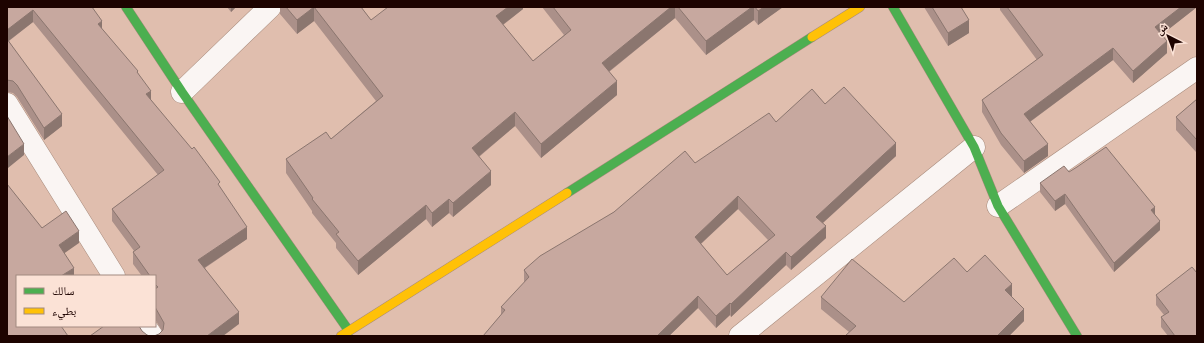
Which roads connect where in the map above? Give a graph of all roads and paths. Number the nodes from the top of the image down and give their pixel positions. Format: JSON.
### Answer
{"nodes":[{"id":1,"x":126,"y":7,"type":"edge"},
{"id":2,"x":270,"y":7,"type":"edge"},
{"id":3,"x":860,"y":7,"type":"edge"},
{"id":4,"x":893,"y":7,"type":"edge"},
{"id":5,"x":1197,"y":68,"type":"edge"},
{"id":6,"x":182,"y":92,"type":"junction"},
{"id":7,"x":7,"y":104,"type":"edge"},
{"id":8,"x":974,"y":147,"type":"junction"},
{"id":9,"x":998,"y":206,"type":"junction"},
{"id":10,"x":113,"y":275,"type":"edge"},
{"id":11,"x":146,"y":327,"type":"edge"},
{"id":12,"x":347,"y":334,"type":"edge"},
{"id":13,"x":152,"y":336,"type":"edge"},
{"id":14,"x":740,"y":336,"type":"edge"},
{"id":15,"x":1077,"y":336,"type":"edge"}],
"edges":[{"from":1,"to":6,"type":"street"},
{"from":2,"to":6,"type":"street"},
{"from":3,"to":12,"type":"street"},
{"from":4,"to":8,"type":"street"},
{"from":5,"to":9,"type":"street"},
{"from":6,"to":12,"type":"street"},
{"from":7,"to":10,"type":"street"},
{"from":8,"to":9,"type":"street"},
{"from":8,"to":14,"type":"street"},
{"from":9,"to":15,"type":"street"},
{"from":11,"to":13,"type":"street"}]}
